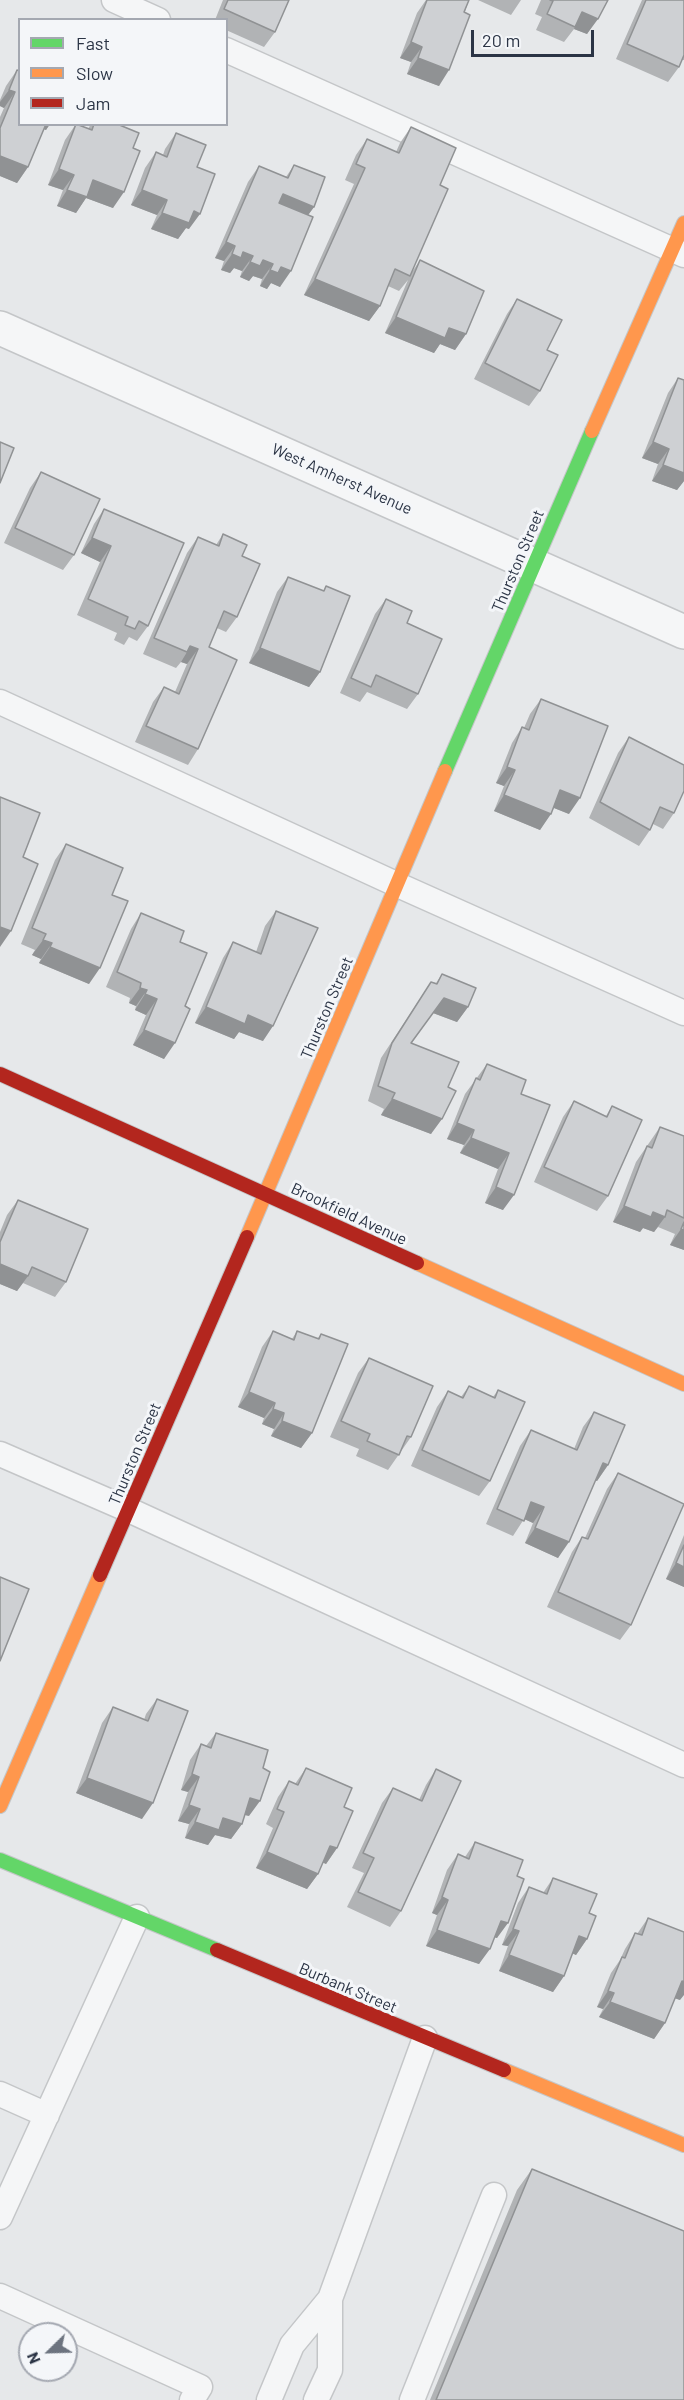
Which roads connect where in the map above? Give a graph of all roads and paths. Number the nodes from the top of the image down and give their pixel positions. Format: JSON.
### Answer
{"nodes":[{"id":1,"x":114,"y":0,"type":"edge"},
{"id":2,"x":154,"y":18,"type":"edge"},
{"id":3,"x":228,"y":51,"type":"edge"},
{"id":4,"x":684,"y":223,"type":"edge"},
{"id":5,"x":678,"y":252,"type":"edge"},
{"id":6,"x":0,"y":328,"type":"edge"},
{"id":7,"x":533,"y":564,"type":"junction"},
{"id":8,"x":684,"y":632,"type":"edge"},
{"id":9,"x":0,"y":702,"type":"edge"},
{"id":10,"x":398,"y":885,"type":"junction"},
{"id":11,"x":684,"y":1013,"type":"edge"},
{"id":12,"x":0,"y":1074,"type":"edge"},
{"id":13,"x":266,"y":1194,"type":"junction"},
{"id":14,"x":684,"y":1384,"type":"edge"},
{"id":15,"x":0,"y":1454,"type":"edge"},
{"id":16,"x":129,"y":1510,"type":"junction"},
{"id":17,"x":684,"y":1765,"type":"edge"},
{"id":18,"x":0,"y":1806,"type":"edge"},
{"id":19,"x":0,"y":1860,"type":"edge"},
{"id":20,"x":136,"y":1917,"type":"junction"},
{"id":21,"x":425,"y":2038,"type":"junction"},
{"id":22,"x":0,"y":2094,"type":"edge"},
{"id":23,"x":47,"y":2115,"type":"junction"},
{"id":24,"x":684,"y":2145,"type":"edge"},
{"id":25,"x":494,"y":2195,"type":"dead end"},
{"id":26,"x":0,"y":2217,"type":"edge"},
{"id":27,"x":0,"y":2296,"type":"edge"},
{"id":28,"x":330,"y":2299,"type":"junction"},
{"id":29,"x":192,"y":2400,"type":"edge"},
{"id":30,"x":269,"y":2400,"type":"edge"},
{"id":31,"x":316,"y":2400,"type":"edge"},
{"id":32,"x":412,"y":2400,"type":"edge"}],
"edges":[{"from":1,"to":2,"type":"lane"},
{"from":3,"to":5,"type":"lane"},
{"from":4,"to":5,"type":"street","name":"Thurston Street"},
{"from":5,"to":7,"type":"street","name":"Thurston Street"},
{"from":6,"to":7,"type":"street","name":"West Amherst Avenue"},
{"from":7,"to":8,"type":"street","name":"West Amherst Avenue"},
{"from":7,"to":10,"type":"street","name":"Thurston Street"},
{"from":9,"to":10,"type":"lane"},
{"from":10,"to":11,"type":"lane"},
{"from":10,"to":13,"type":"street","name":"Thurston Street"},
{"from":12,"to":13,"type":"street","name":"Brookfield Avenue"},
{"from":13,"to":14,"type":"street","name":"Brookfield Avenue"},
{"from":13,"to":16,"type":"street","name":"Thurston Street"},
{"from":15,"to":16,"type":"lane"},
{"from":16,"to":17,"type":"lane"},
{"from":16,"to":18,"type":"street","name":"Thurston Street"},
{"from":19,"to":20,"type":"street","name":"Burbank Street"},
{"from":20,"to":21,"type":"street","name":"Burbank Street"},
{"from":20,"to":23,"type":"lane"},
{"from":21,"to":24,"type":"street","name":"Burbank Street"},
{"from":21,"to":28,"type":"lane"},
{"from":22,"to":23,"type":"lane"},
{"from":23,"to":26,"type":"lane"},
{"from":25,"to":32,"type":"lane"},
{"from":27,"to":29,"type":"lane"},
{"from":28,"to":30,"type":"lane"},
{"from":28,"to":31,"type":"lane"}]}
